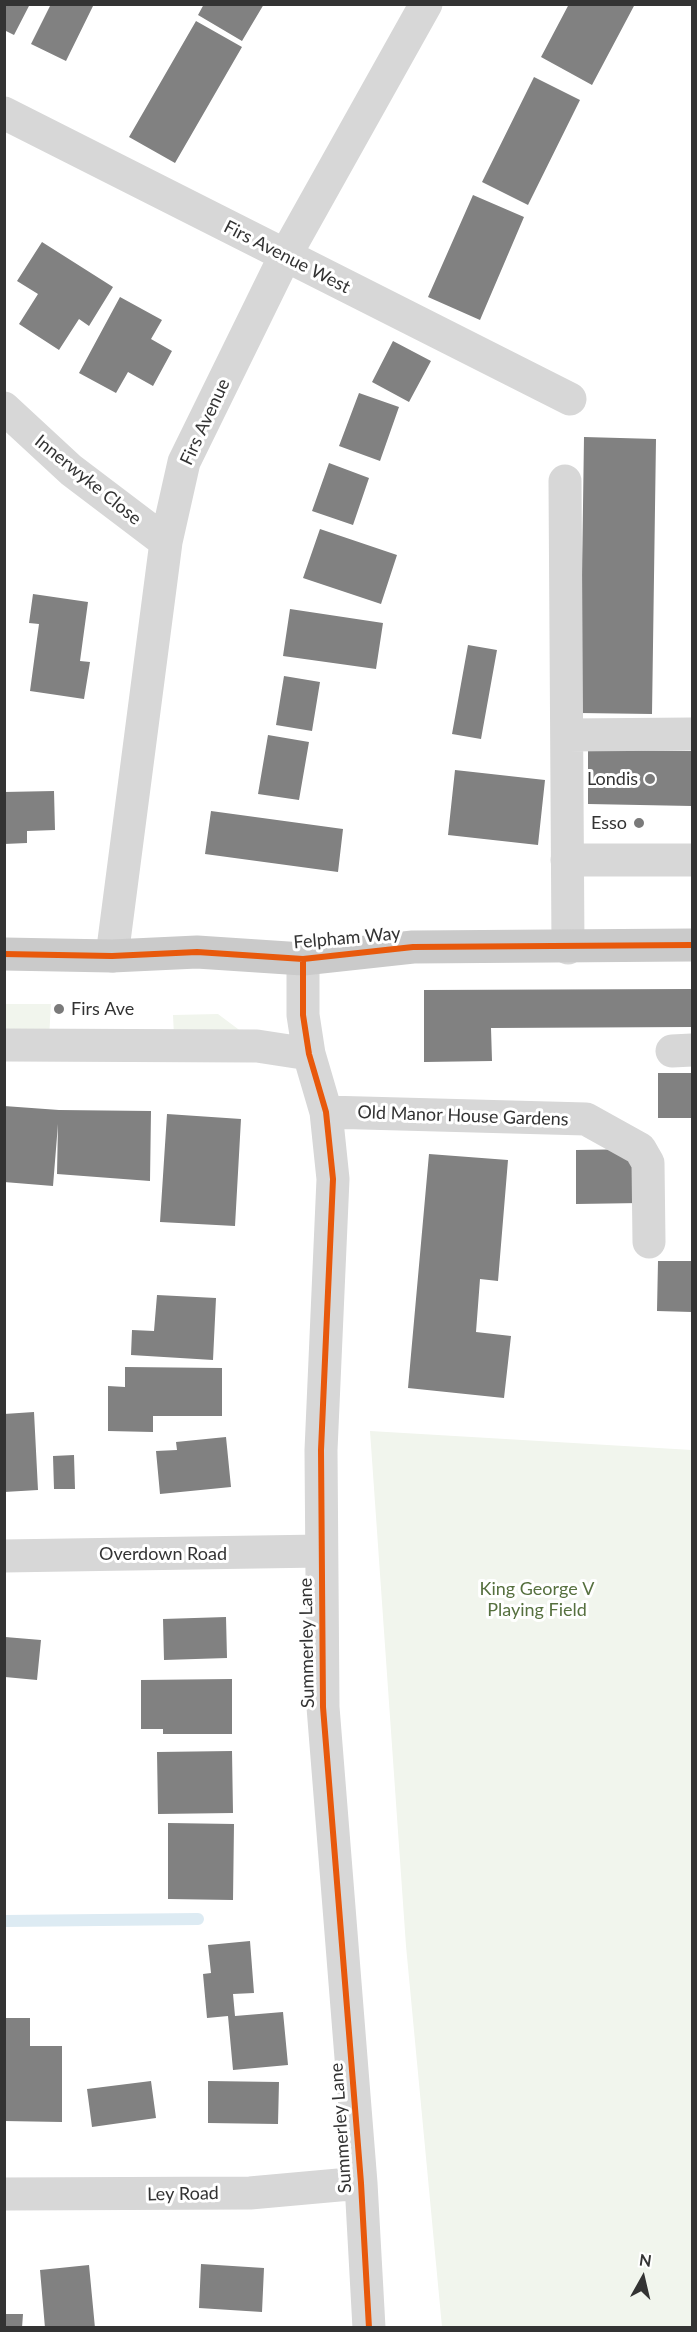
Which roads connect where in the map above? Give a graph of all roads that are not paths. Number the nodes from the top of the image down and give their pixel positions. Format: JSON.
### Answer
{"nodes":[{"id":1,"x":426,"y":4,"type":"edge"},
{"id":2,"x":4,"y":113,"type":"edge"},
{"id":3,"x":285,"y":256,"type":"junction"},
{"id":4,"x":570,"y":399,"type":"dead end"},
{"id":5,"x":7,"y":415,"type":"edge"},
{"id":6,"x":566,"y":481,"type":"dead end"},
{"id":7,"x":166,"y":542,"type":"junction"},
{"id":8,"x":693,"y":734,"type":"edge"},
{"id":9,"x":567,"y":735,"type":"junction"},
{"id":10,"x":567,"y":860,"type":"junction"},
{"id":11,"x":693,"y":861,"type":"edge"},
{"id":12,"x":693,"y":945,"type":"edge"},
{"id":13,"x":568,"y":948,"type":"junction"},
{"id":14,"x":4,"y":954,"type":"edge"},
{"id":15,"x":112,"y":956,"type":"junction"},
{"id":16,"x":303,"y":959,"type":"junction"},
{"id":17,"x":4,"y":1045,"type":"edge"},
{"id":18,"x":309,"y":1053,"type":"junction"},
{"id":19,"x":326,"y":1112,"type":"junction"},
{"id":20,"x":648,"y":1242,"type":"dead end"},
{"id":21,"x":321,"y":1551,"type":"junction"},
{"id":22,"x":4,"y":1556,"type":"edge"},
{"id":23,"x":361,"y":2183,"type":"junction"},
{"id":24,"x":4,"y":2194,"type":"edge"},
{"id":25,"x":369,"y":2328,"type":"edge"}],
"edges":[{"from":1,"to":3,"type":"street","name":"Firs Avenue"},
{"from":2,"to":3,"type":"street","name":"Firs Avenue West"},
{"from":3,"to":4,"type":"street","name":"Firs Avenue West"},
{"from":3,"to":7,"type":"street","name":"Firs Avenue"},
{"from":5,"to":7,"type":"street","name":"Innerwyke Close"},
{"from":6,"to":9,"type":"street"},
{"from":7,"to":15,"type":"street","name":"Firs Avenue"},
{"from":8,"to":9,"type":"street"},
{"from":9,"to":10,"type":"street"},
{"from":10,"to":11,"type":"street"},
{"from":10,"to":13,"type":"street"},
{"from":12,"to":13,"type":"main road","name":"Felpham Way"},
{"from":13,"to":16,"type":"main road","name":"Felpham Way"},
{"from":14,"to":15,"type":"main road","name":"Felpham Way"},
{"from":15,"to":16,"type":"main road","name":"Felpham Way"},
{"from":16,"to":18,"type":"street","name":"Summerley Lane"},
{"from":17,"to":18,"type":"street"},
{"from":18,"to":19,"type":"street","name":"Summerley Lane"},
{"from":19,"to":20,"type":"street","name":"Old Manor House Gardens"},
{"from":19,"to":21,"type":"street","name":"Summerley Lane"},
{"from":21,"to":22,"type":"street","name":"Overdown Road"},
{"from":21,"to":23,"type":"street","name":"Summerley Lane"},
{"from":23,"to":24,"type":"street","name":"Ley Road"},
{"from":23,"to":25,"type":"street","name":"Summerley Lane"}]}
